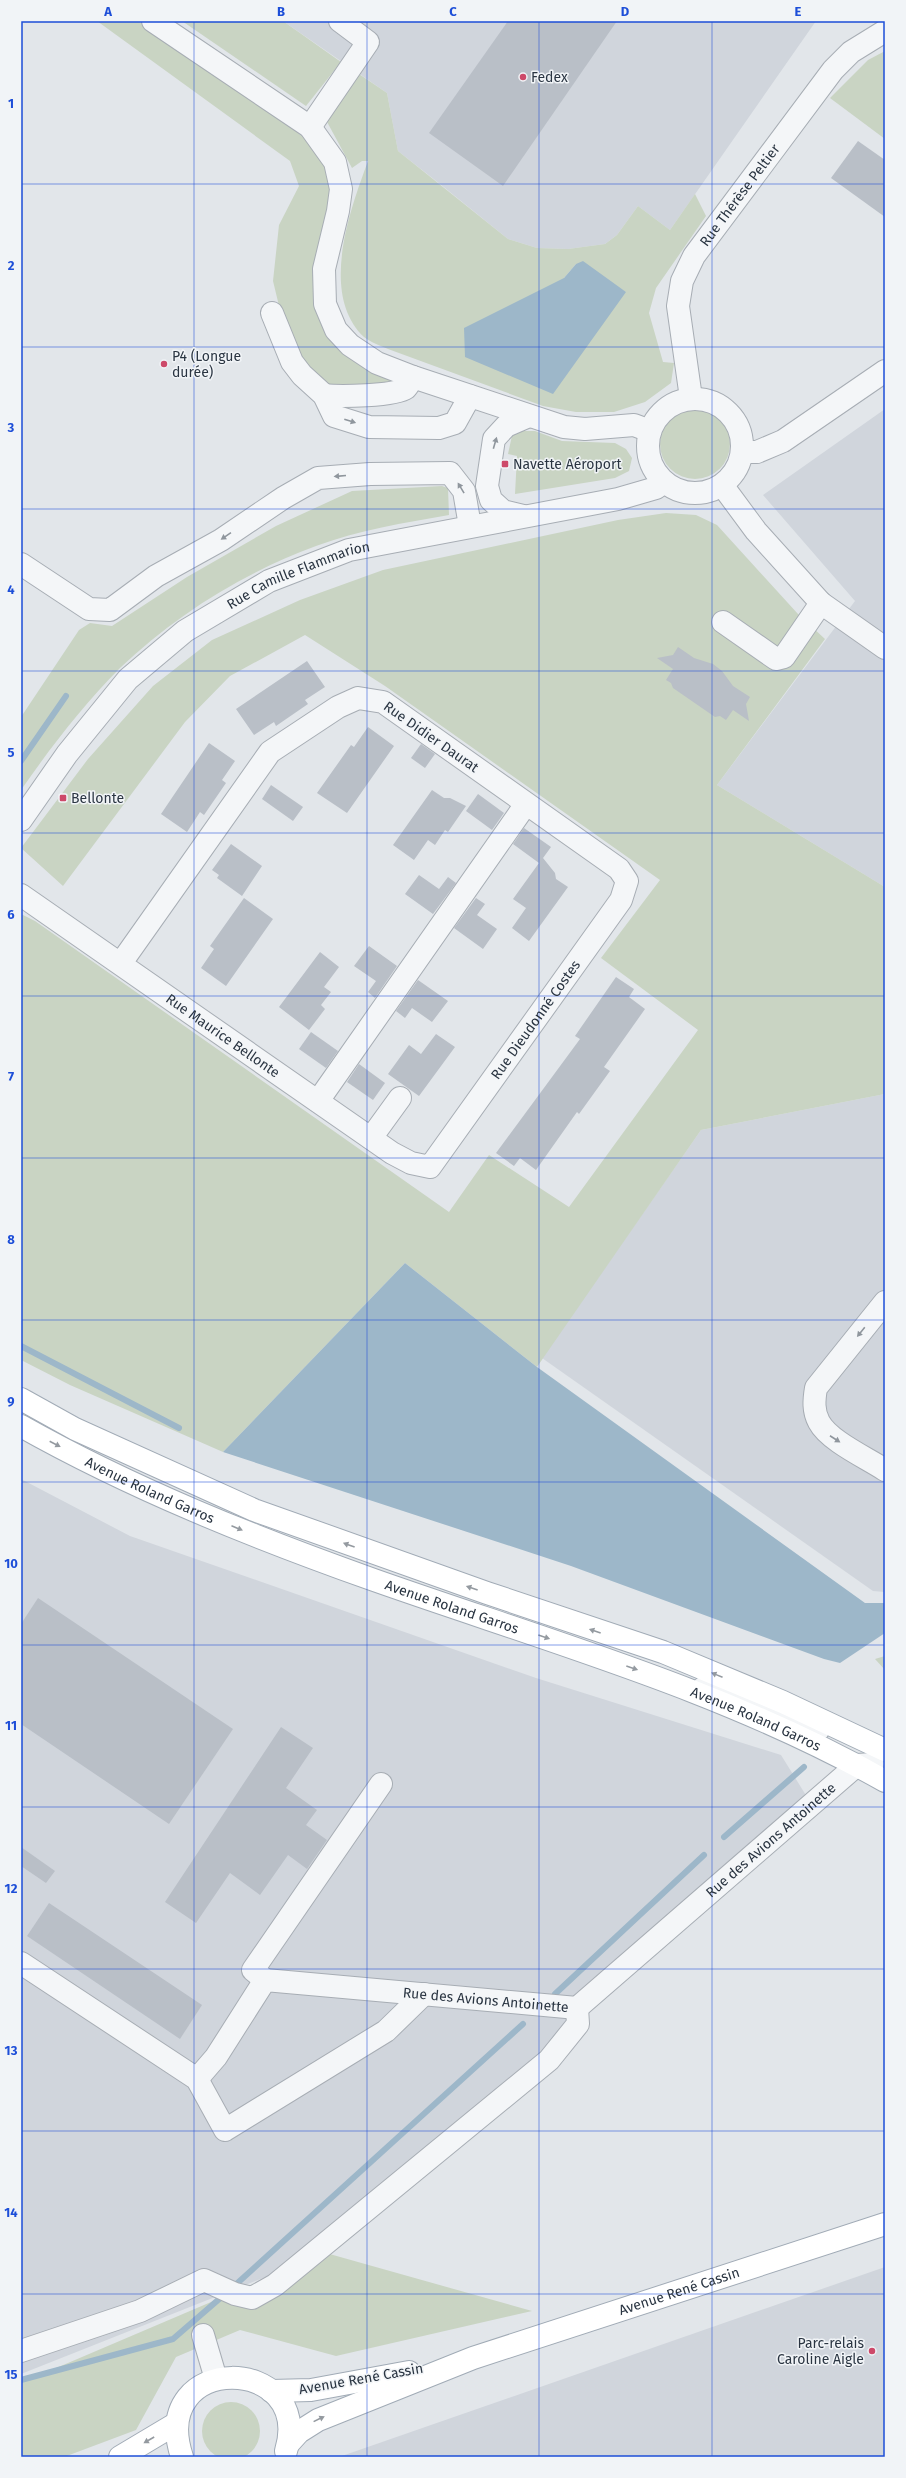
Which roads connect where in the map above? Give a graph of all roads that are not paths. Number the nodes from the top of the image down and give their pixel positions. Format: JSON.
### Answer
{"nodes":[{"id":1,"x":153,"y":21,"type":"edge"},
{"id":2,"x":340,"y":21,"type":"edge"},
{"id":3,"x":885,"y":31,"type":"edge"},
{"id":4,"x":310,"y":127,"type":"junction"},
{"id":5,"x":272,"y":313,"type":"dead end"},
{"id":6,"x":885,"y":371,"type":"edge"},
{"id":7,"x":413,"y":377,"type":"junction"},
{"id":8,"x":324,"y":395,"type":"junction"},
{"id":9,"x":470,"y":396,"type":"junction"},
{"id":10,"x":691,"y":398,"type":"junction"},
{"id":11,"x":529,"y":416,"type":"junction"},
{"id":12,"x":650,"y":431,"type":"junction"},
{"id":13,"x":742,"y":452,"type":"junction"},
{"id":14,"x":664,"y":482,"type":"junction"},
{"id":15,"x":722,"y":485,"type":"junction"},
{"id":16,"x":523,"y":516,"type":"junction"},
{"id":17,"x":470,"y":526,"type":"junction"},
{"id":18,"x":21,"y":564,"type":"edge"},
{"id":19,"x":821,"y":603,"type":"junction"},
{"id":20,"x":723,"y":622,"type":"dead end"},
{"id":21,"x":885,"y":648,"type":"edge"},
{"id":22,"x":526,"y":804,"type":"junction"},
{"id":23,"x":21,"y":820,"type":"edge"},
{"id":24,"x":619,"y":869,"type":"joint"},
{"id":25,"x":21,"y":895,"type":"edge"},
{"id":26,"x":120,"y":963,"type":"junction"},
{"id":27,"x":400,"y":1098,"type":"dead end"},
{"id":28,"x":318,"y":1101,"type":"junction"},
{"id":29,"x":370,"y":1138,"type":"junction"},
{"id":30,"x":430,"y":1167,"type":"joint"},
{"id":31,"x":885,"y":1302,"type":"edge"},
{"id":32,"x":21,"y":1399,"type":"edge"},
{"id":33,"x":21,"y":1426,"type":"edge"},
{"id":34,"x":885,"y":1470,"type":"edge"},
{"id":35,"x":652,"y":1674,"type":"junction"},
{"id":36,"x":883,"y":1747,"type":"edge"},
{"id":37,"x":857,"y":1765,"type":"junction"},
{"id":38,"x":885,"y":1770,"type":"edge"},
{"id":39,"x":885,"y":1781,"type":"edge"},
{"id":40,"x":381,"y":1784,"type":"dead end"},
{"id":41,"x":21,"y":1963,"type":"edge"},
{"id":42,"x":265,"y":1980,"type":"junction"},
{"id":43,"x":424,"y":1994,"type":"junction"},
{"id":44,"x":577,"y":2008,"type":"junction"},
{"id":45,"x":197,"y":2079,"type":"junction"},
{"id":46,"x":885,"y":2224,"type":"edge"},
{"id":47,"x":203,"y":2335,"type":"dead end"},
{"id":48,"x":21,"y":2351,"type":"edge"},
{"id":49,"x":473,"y":2358,"type":"junction"},
{"id":50,"x":216,"y":2379,"type":"junction"},
{"id":51,"x":271,"y":2391,"type":"junction"},
{"id":52,"x":177,"y":2423,"type":"junction"},
{"id":53,"x":286,"y":2450,"type":"edge"},
{"id":54,"x":120,"y":2457,"type":"edge"},
{"id":55,"x":182,"y":2457,"type":"edge"}],
"edges":[{"from":1,"to":4,"type":"street"},
{"from":2,"to":4,"type":"street"},
{"from":3,"to":10,"type":"street","name":"Rue Thérèse Peltier"},
{"from":4,"to":7,"type":"street"},
{"from":5,"to":8,"type":"street"},
{"from":6,"to":13,"type":"street"},
{"from":7,"to":8,"type":"street"},
{"from":7,"to":9,"type":"street"},
{"from":8,"to":9,"type":"street","one_way":true},
{"from":9,"to":11,"type":"street"},
{"from":10,"to":12,"type":"street"},
{"from":10,"to":13,"type":"street"},
{"from":11,"to":12,"type":"street"},
{"from":16,"to":11,"type":"street","one_way":true},
{"from":12,"to":14,"type":"street"},
{"from":13,"to":15,"type":"street"},
{"from":14,"to":15,"type":"street"},
{"from":14,"to":16,"type":"street","name":"Rue Camille Flammarion"},
{"from":15,"to":19,"type":"street"},
{"from":16,"to":17,"type":"street","name":"Rue Camille Flammarion"},
{"from":17,"to":18,"type":"street","one_way":true},
{"from":17,"to":23,"type":"street","name":"Rue Camille Flammarion"},
{"from":19,"to":20,"type":"street"},
{"from":19,"to":21,"type":"street"},
{"from":22,"to":24,"type":"street","name":"Rue Didier Daurat"},
{"from":22,"to":26,"type":"street","name":"Rue Didier Daurat"},
{"from":22,"to":28,"type":"street"},
{"from":24,"to":30,"type":"street","name":"Rue Dieudonné Costes"},
{"from":25,"to":26,"type":"street","name":"Rue Maurice Bellonte"},
{"from":26,"to":28,"type":"street","name":"Rue Maurice Bellonte"},
{"from":27,"to":29,"type":"street"},
{"from":28,"to":29,"type":"street","name":"Rue Maurice Bellonte"},
{"from":29,"to":30,"type":"street","name":"Rue Maurice Bellonte"},
{"from":31,"to":34,"type":"street","one_way":true},
{"from":36,"to":32,"type":"main road","name":"Avenue Roland Garros","one_way":true},
{"from":33,"to":35,"type":"main road","name":"Avenue Roland Garros","one_way":true},
{"from":35,"to":36,"type":"street"},
{"from":35,"to":37,"type":"main road","name":"Avenue Roland Garros"},
{"from":37,"to":38,"type":"street"},
{"from":37,"to":39,"type":"main road","name":"Avenue Roland Garros"},
{"from":37,"to":44,"type":"street","name":"Rue des Avions Antoinette"},
{"from":40,"to":42,"type":"street"},
{"from":41,"to":45,"type":"street"},
{"from":42,"to":43,"type":"street","name":"Rue des Avions Antoinette"},
{"from":42,"to":45,"type":"street"},
{"from":43,"to":44,"type":"street","name":"Rue des Avions Antoinette"},
{"from":43,"to":45,"type":"street"},
{"from":44,"to":48,"type":"street"},
{"from":46,"to":49,"type":"main road","name":"Avenue René Cassin"},
{"from":47,"to":50,"type":"street"},
{"from":49,"to":51,"type":"main road","name":"Avenue René Cassin"},
{"from":53,"to":49,"type":"main road","name":"Avenue René Cassin","one_way":true},
{"from":50,"to":51,"type":"main road"},
{"from":50,"to":52,"type":"main road"},
{"from":51,"to":53,"type":"main road"},
{"from":52,"to":54,"type":"main road","one_way":true},
{"from":52,"to":55,"type":"main road"}]}
